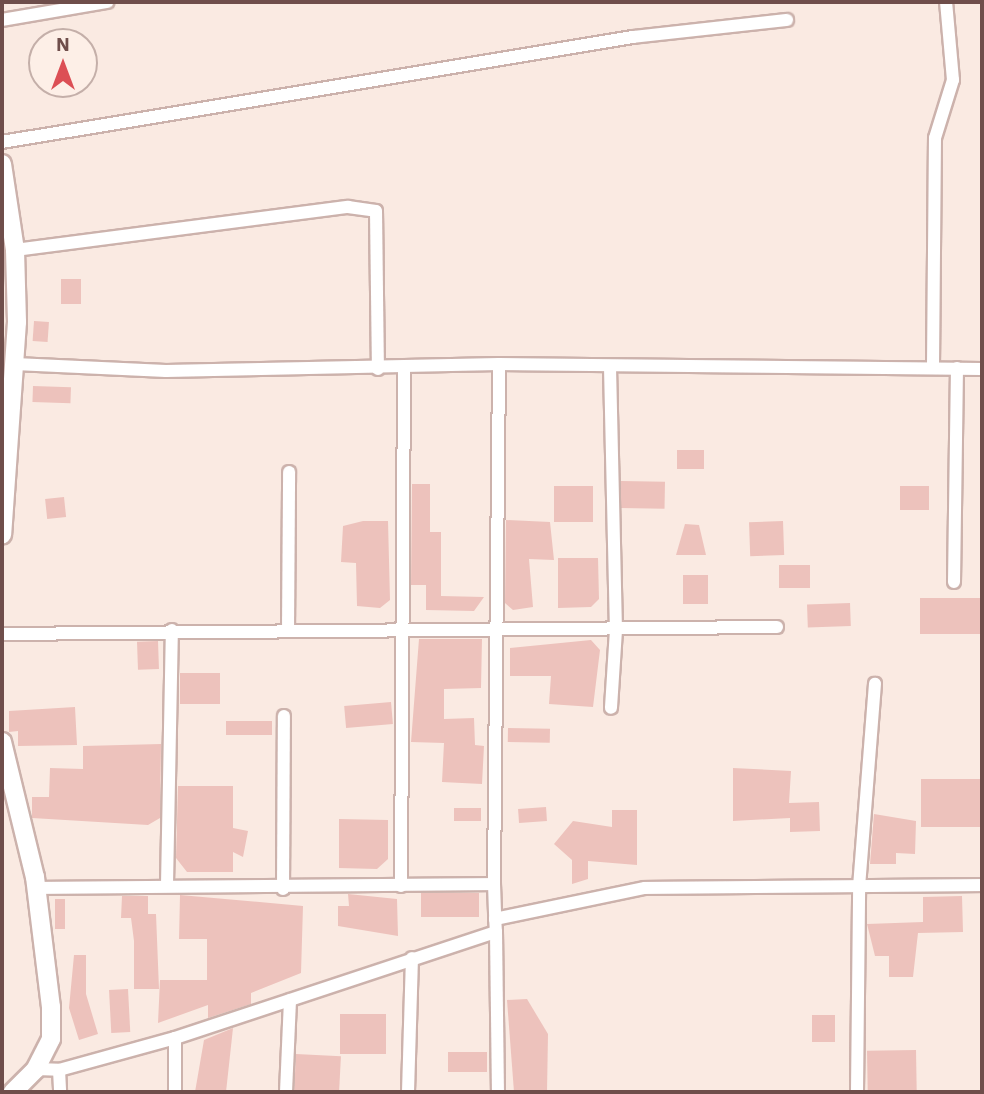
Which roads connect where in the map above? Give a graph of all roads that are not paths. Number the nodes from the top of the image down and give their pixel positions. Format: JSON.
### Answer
{"nodes":[{"id":1,"x":107,"y":2,"type":"edge"},
{"id":2,"x":946,"y":2,"type":"edge"},
{"id":3,"x":787,"y":19,"type":"dead end"},
{"id":4,"x":2,"y":20,"type":"edge"},
{"id":5,"x":2,"y":142,"type":"edge"},
{"id":6,"x":2,"y":164,"type":"edge"},
{"id":7,"x":15,"y":250,"type":"junction"},
{"id":8,"x":8,"y":276,"type":"edge"},
{"id":9,"x":11,"y":356,"type":"edge"},
{"id":10,"x":499,"y":364,"type":"junction"},
{"id":11,"x":933,"y":366,"type":"junction"},
{"id":12,"x":610,"y":367,"type":"junction"},
{"id":13,"x":957,"y":368,"type":"junction"},
{"id":14,"x":379,"y":369,"type":"junction"},
{"id":15,"x":982,"y":369,"type":"edge"},
{"id":16,"x":404,"y":370,"type":"junction"},
{"id":17,"x":289,"y":472,"type":"dead end"},
{"id":18,"x":2,"y":534,"type":"edge"},
{"id":19,"x":954,"y":582,"type":"dead end"},
{"id":20,"x":403,"y":626,"type":"junction"},
{"id":21,"x":501,"y":626,"type":"junction"},
{"id":22,"x":777,"y":627,"type":"dead end"},
{"id":23,"x":288,"y":630,"type":"junction"},
{"id":24,"x":616,"y":630,"type":"junction"},
{"id":25,"x":172,"y":631,"type":"junction"},
{"id":26,"x":2,"y":634,"type":"edge"},
{"id":27,"x":875,"y":684,"type":"dead end"},
{"id":28,"x":611,"y":708,"type":"dead end"},
{"id":29,"x":284,"y":716,"type":"dead end"},
{"id":30,"x":2,"y":741,"type":"edge"},
{"id":31,"x":494,"y":884,"type":"junction"},
{"id":32,"x":167,"y":885,"type":"junction"},
{"id":33,"x":982,"y":885,"type":"edge"},
{"id":34,"x":401,"y":886,"type":"junction"},
{"id":35,"x":859,"y":887,"type":"junction"},
{"id":36,"x":36,"y":888,"type":"junction"},
{"id":37,"x":283,"y":889,"type":"junction"},
{"id":38,"x":496,"y":926,"type":"junction"},
{"id":39,"x":412,"y":958,"type":"junction"},
{"id":40,"x":290,"y":1000,"type":"junction"},
{"id":41,"x":175,"y":1038,"type":"junction"},
{"id":42,"x":36,"y":1069,"type":"junction"},
{"id":43,"x":59,"y":1070,"type":"junction"},
{"id":44,"x":13,"y":1092,"type":"edge"},
{"id":45,"x":60,"y":1092,"type":"edge"},
{"id":46,"x":175,"y":1092,"type":"edge"},
{"id":47,"x":286,"y":1092,"type":"edge"},
{"id":48,"x":408,"y":1092,"type":"edge"},
{"id":49,"x":498,"y":1092,"type":"edge"},
{"id":50,"x":857,"y":1092,"type":"edge"}],
"edges":[{"from":1,"to":4,"type":"street"},
{"from":2,"to":11,"type":"street"},
{"from":3,"to":5,"type":"street"},
{"from":6,"to":7,"type":"main road"},
{"from":7,"to":8,"type":"main road"},
{"from":7,"to":14,"type":"street"},
{"from":8,"to":9,"type":"main road"},
{"from":9,"to":14,"type":"street"},
{"from":9,"to":18,"type":"main road"},
{"from":10,"to":12,"type":"street"},
{"from":10,"to":16,"type":"street"},
{"from":10,"to":21,"type":"street"},
{"from":11,"to":12,"type":"street"},
{"from":11,"to":13,"type":"street"},
{"from":12,"to":24,"type":"street"},
{"from":13,"to":15,"type":"street"},
{"from":13,"to":19,"type":"street"},
{"from":14,"to":16,"type":"street"},
{"from":16,"to":20,"type":"street"},
{"from":17,"to":23,"type":"street"},
{"from":20,"to":21,"type":"street"},
{"from":20,"to":23,"type":"street"},
{"from":20,"to":34,"type":"street"},
{"from":21,"to":24,"type":"street"},
{"from":21,"to":31,"type":"street"},
{"from":22,"to":24,"type":"street"},
{"from":23,"to":25,"type":"street"},
{"from":24,"to":28,"type":"street"},
{"from":25,"to":26,"type":"street"},
{"from":25,"to":32,"type":"street"},
{"from":27,"to":35,"type":"street"},
{"from":29,"to":37,"type":"street"},
{"from":30,"to":36,"type":"main road"},
{"from":31,"to":34,"type":"street"},
{"from":31,"to":38,"type":"street"},
{"from":32,"to":36,"type":"street"},
{"from":32,"to":37,"type":"street"},
{"from":33,"to":35,"type":"street"},
{"from":34,"to":37,"type":"street"},
{"from":35,"to":38,"type":"street"},
{"from":35,"to":50,"type":"street"},
{"from":36,"to":42,"type":"main road"},
{"from":38,"to":39,"type":"street"},
{"from":38,"to":49,"type":"street"},
{"from":39,"to":40,"type":"street"},
{"from":39,"to":48,"type":"street"},
{"from":40,"to":41,"type":"street"},
{"from":40,"to":47,"type":"street"},
{"from":41,"to":43,"type":"street"},
{"from":41,"to":46,"type":"street"},
{"from":42,"to":43,"type":"street"},
{"from":42,"to":44,"type":"main road"},
{"from":43,"to":45,"type":"street"}]}
